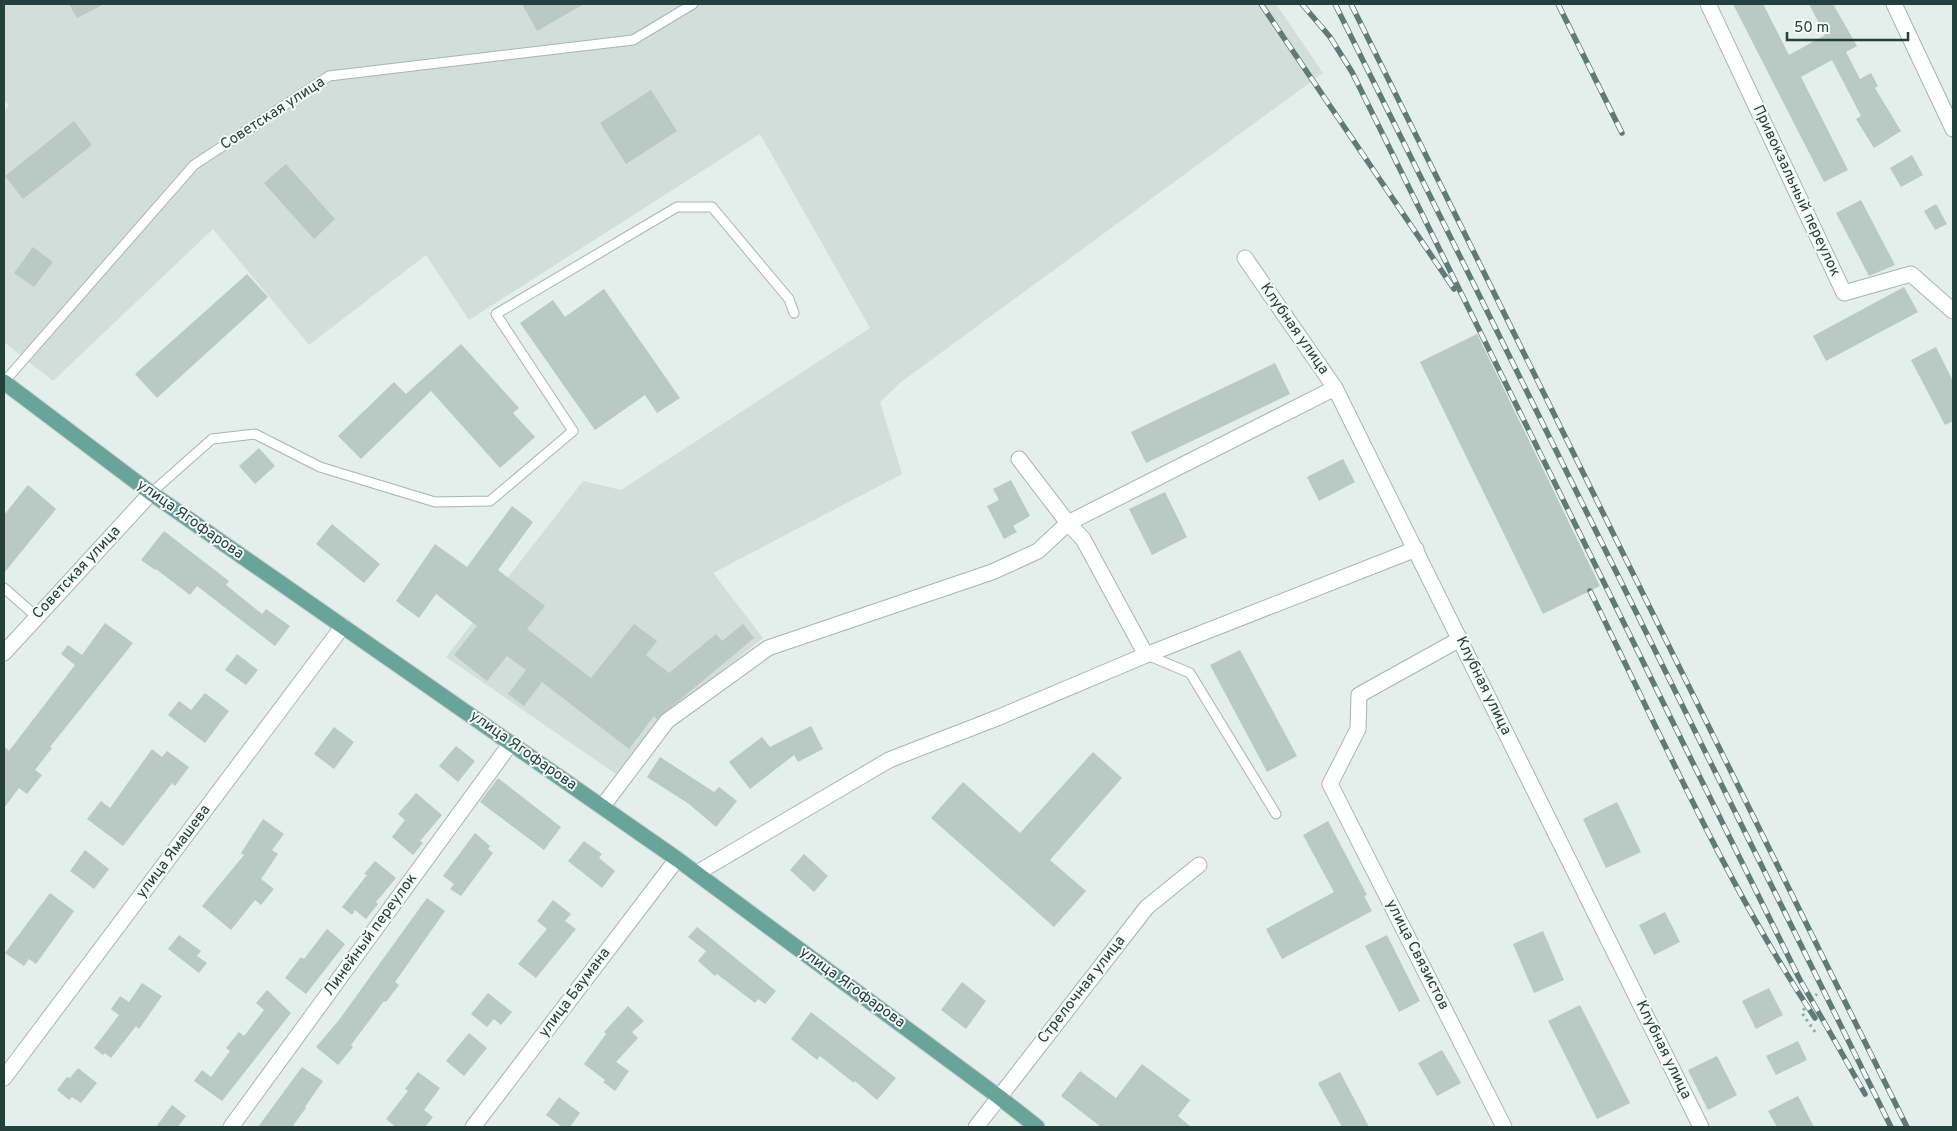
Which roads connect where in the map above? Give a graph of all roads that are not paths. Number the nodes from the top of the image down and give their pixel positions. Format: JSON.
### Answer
{"nodes":[{"id":1,"x":693,"y":4,"type":"edge"},
{"id":2,"x":1708,"y":4,"type":"edge"},
{"id":3,"x":1894,"y":4,"type":"edge"},
{"id":4,"x":1953,"y":129,"type":"edge"},
{"id":5,"x":1245,"y":258,"type":"dead end"},
{"id":6,"x":1953,"y":311,"type":"edge"},
{"id":7,"x":794,"y":314,"type":"dead end"},
{"id":8,"x":4,"y":382,"type":"edge"},
{"id":9,"x":1335,"y":388,"type":"junction"},
{"id":10,"x":1019,"y":459,"type":"dead end"},
{"id":11,"x":151,"y":493,"type":"junction"},
{"id":12,"x":1068,"y":523,"type":"junction"},
{"id":13,"x":1416,"y":550,"type":"junction"},
{"id":14,"x":4,"y":588,"type":"edge"},
{"id":15,"x":37,"y":617,"type":"junction"},
{"id":16,"x":344,"y":626,"type":"junction"},
{"id":17,"x":1460,"y":639,"type":"junction"},
{"id":18,"x":4,"y":653,"type":"edge"},
{"id":19,"x":1146,"y":655,"type":"junction"},
{"id":20,"x":511,"y":743,"type":"junction"},
{"id":21,"x":602,"y":806,"type":"junction"},
{"id":22,"x":1276,"y":814,"type":"dead end"},
{"id":23,"x":677,"y":859,"type":"junction"},
{"id":24,"x":1199,"y":865,"type":"dead end"},
{"id":25,"x":696,"y":873,"type":"junction"},
{"id":26,"x":4,"y":1078,"type":"edge"},
{"id":27,"x":999,"y":1097,"type":"junction"},
{"id":28,"x":231,"y":1127,"type":"edge"},
{"id":29,"x":473,"y":1127,"type":"edge"},
{"id":30,"x":976,"y":1127,"type":"edge"},
{"id":31,"x":1038,"y":1127,"type":"edge"},
{"id":32,"x":1504,"y":1127,"type":"edge"},
{"id":33,"x":1701,"y":1127,"type":"edge"}],
"edges":[{"from":1,"to":8,"type":"lane","name":"Советская улица"},
{"from":2,"to":6,"type":"street","name":"Привокзальный переулок"},
{"from":3,"to":4,"type":"street"},
{"from":5,"to":9,"type":"street","name":"Клубная улица"},
{"from":7,"to":11,"type":"lane"},
{"from":8,"to":11,"type":"main road","name":"улица Ягофарова"},
{"from":9,"to":12,"type":"street"},
{"from":9,"to":13,"type":"street","name":"Клубная улица"},
{"from":10,"to":12,"type":"street"},
{"from":11,"to":15,"type":"street","name":"Советская улица"},
{"from":11,"to":16,"type":"main road","name":"улица Ягофарова"},
{"from":12,"to":19,"type":"street"},
{"from":12,"to":21,"type":"street"},
{"from":13,"to":17,"type":"street","name":"Клубная улица"},
{"from":13,"to":19,"type":"street"},
{"from":14,"to":15,"type":"lane"},
{"from":15,"to":18,"type":"street","name":"Советская улица"},
{"from":16,"to":20,"type":"main road","name":"улица Ягофарова"},
{"from":16,"to":26,"type":"street","name":"улица Ямашева"},
{"from":17,"to":32,"type":"street","name":"улица Связистов"},
{"from":17,"to":33,"type":"street","name":"Клубная улица"},
{"from":19,"to":22,"type":"lane"},
{"from":19,"to":25,"type":"street"},
{"from":20,"to":21,"type":"main road","name":"улица Ягофарова"},
{"from":20,"to":28,"type":"street","name":"Линейный переулок"},
{"from":21,"to":23,"type":"main road","name":"улица Ягофарова"},
{"from":23,"to":25,"type":"main road","name":"улица Ягофарова"},
{"from":23,"to":29,"type":"street","name":"улица Баумана"},
{"from":24,"to":27,"type":"street","name":"Стрелочная улица"},
{"from":25,"to":27,"type":"main road","name":"улица Ягофарова"},
{"from":27,"to":30,"type":"street","name":"Стрелочная улица"},
{"from":27,"to":31,"type":"main road","name":"улица Ягофарова"}]}
